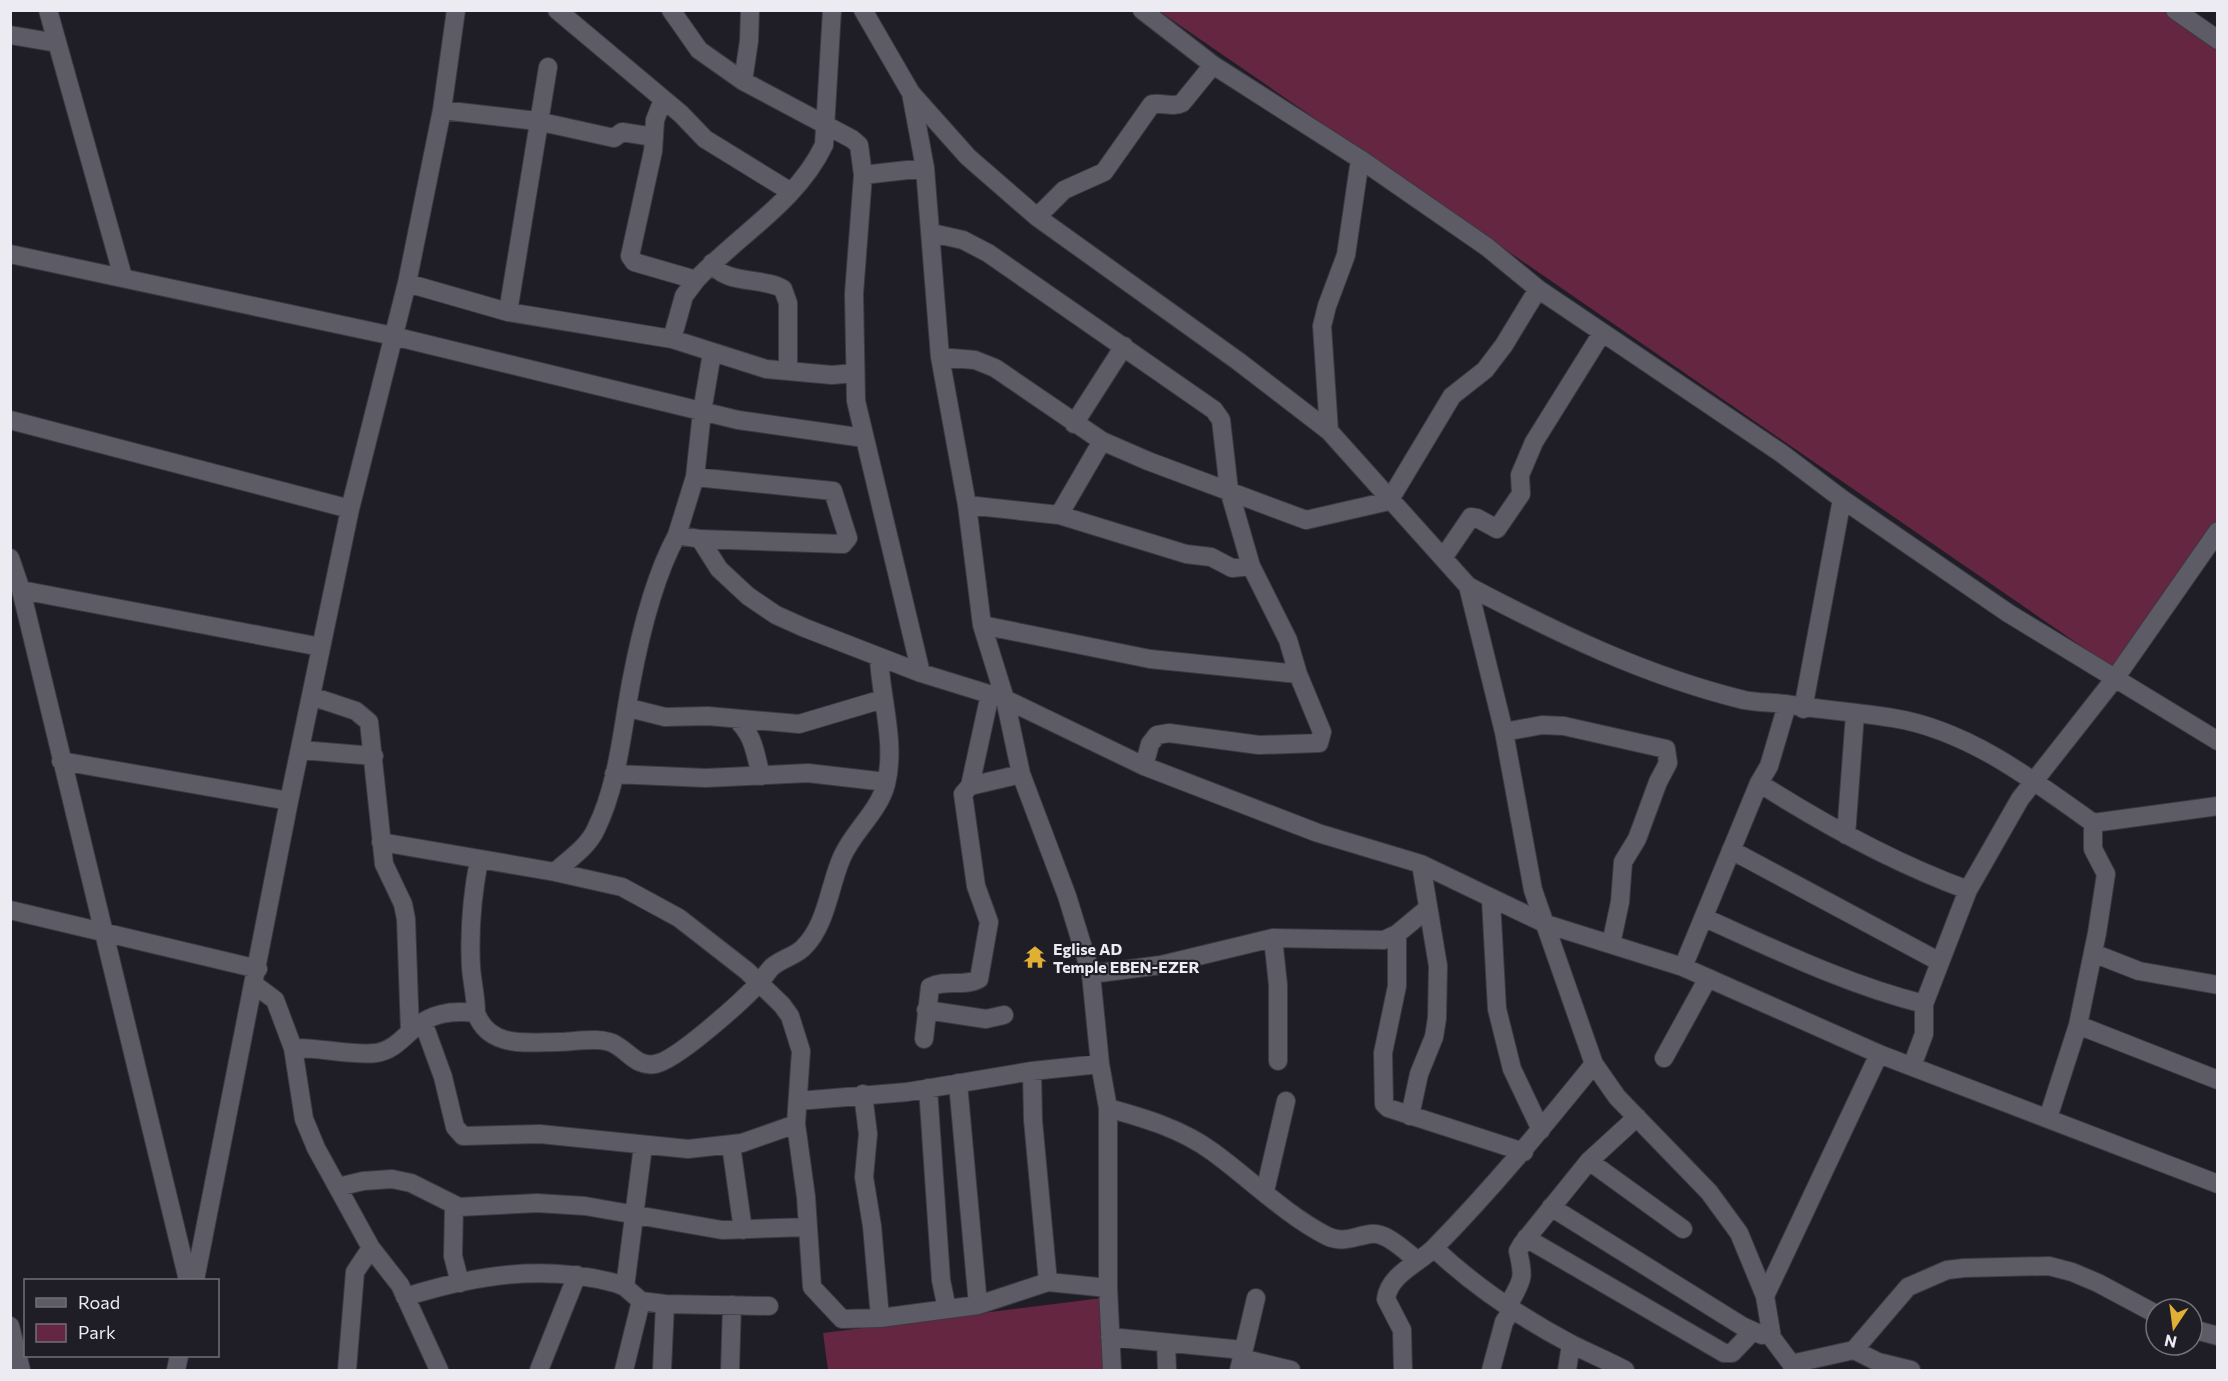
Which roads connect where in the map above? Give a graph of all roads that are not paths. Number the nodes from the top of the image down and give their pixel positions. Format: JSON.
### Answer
{"nodes":[{"id":1,"x":48,"y":10,"type":"edge"},
{"id":2,"x":456,"y":10,"type":"edge"},
{"id":3,"x":557,"y":10,"type":"edge"},
{"id":4,"x":750,"y":10,"type":"edge"},
{"id":5,"x":832,"y":10,"type":"edge"},
{"id":6,"x":863,"y":10,"type":"edge"},
{"id":7,"x":1142,"y":10,"type":"edge"},
{"id":8,"x":2175,"y":10,"type":"edge"},
{"id":9,"x":674,"y":12,"type":"edge"},
{"id":10,"x":10,"y":34,"type":"edge"},
{"id":11,"x":2217,"y":40,"type":"edge"},
{"id":12,"x":57,"y":43,"type":"junction"},
{"id":13,"x":1212,"y":65,"type":"junction"},
{"id":14,"x":548,"y":68,"type":"dead end"},
{"id":15,"x":743,"y":81,"type":"junction"},
{"id":16,"x":911,"y":93,"type":"junction"},
{"id":17,"x":662,"y":102,"type":"junction"},
{"id":18,"x":442,"y":110,"type":"junction"},
{"id":19,"x":537,"y":121,"type":"junction"},
{"id":20,"x":823,"y":126,"type":"junction"},
{"id":21,"x":654,"y":137,"type":"junction"},
{"id":22,"x":1360,"y":159,"type":"junction"},
{"id":23,"x":925,"y":168,"type":"junction"},
{"id":24,"x":863,"y":175,"type":"junction"},
{"id":25,"x":791,"y":192,"type":"junction"},
{"id":26,"x":1037,"y":217,"type":"junction"},
{"id":27,"x":932,"y":233,"type":"junction"},
{"id":28,"x":10,"y":255,"type":"edge"},
{"id":29,"x":712,"y":263,"type":"junction"},
{"id":30,"x":123,"y":277,"type":"junction"},
{"id":31,"x":696,"y":280,"type":"junction"},
{"id":32,"x":407,"y":283,"type":"junction"},
{"id":33,"x":1538,"y":289,"type":"junction"},
{"id":34,"x":508,"y":312,"type":"junction"},
{"id":35,"x":1602,"y":333,"type":"junction"},
{"id":36,"x":393,"y":336,"type":"junction"},
{"id":37,"x":672,"y":339,"type":"junction"},
{"id":38,"x":1124,"y":346,"type":"junction"},
{"id":39,"x":712,"y":353,"type":"junction"},
{"id":40,"x":940,"y":357,"type":"junction"},
{"id":41,"x":788,"y":371,"type":"junction"},
{"id":42,"x":855,"y":373,"type":"junction"},
{"id":43,"x":702,"y":412,"type":"junction"},
{"id":44,"x":10,"y":420,"type":"edge"},
{"id":45,"x":1074,"y":424,"type":"junction"},
{"id":46,"x":1329,"y":431,"type":"junction"},
{"id":47,"x":864,"y":438,"type":"junction"},
{"id":48,"x":1102,"y":441,"type":"junction"},
{"id":49,"x":695,"y":477,"type":"junction"},
{"id":50,"x":1229,"y":490,"type":"junction"},
{"id":51,"x":1842,"y":500,"type":"junction"},
{"id":52,"x":1389,"y":501,"type":"junction"},
{"id":53,"x":967,"y":505,"type":"junction"},
{"id":54,"x":350,"y":509,"type":"junction"},
{"id":55,"x":1059,"y":515,"type":"junction"},
{"id":56,"x":2217,"y":531,"type":"edge"},
{"id":57,"x":677,"y":535,"type":"junction"},
{"id":58,"x":700,"y":539,"type":"junction"},
{"id":59,"x":10,"y":558,"type":"edge"},
{"id":60,"x":1443,"y":558,"type":"junction"},
{"id":61,"x":1251,"y":566,"type":"junction"},
{"id":62,"x":1468,"y":585,"type":"junction"},
{"id":63,"x":21,"y":590,"type":"junction"},
{"id":64,"x":982,"y":625,"type":"junction"},
{"id":65,"x":321,"y":647,"type":"junction"},
{"id":66,"x":879,"y":658,"type":"junction"},
{"id":67,"x":921,"y":673,"type":"junction"},
{"id":68,"x":1298,"y":674,"type":"junction"},
{"id":69,"x":2116,"y":677,"type":"junction"},
{"id":70,"x":311,"y":696,"type":"junction"},
{"id":71,"x":998,"y":697,"type":"junction"},
{"id":72,"x":883,"y":699,"type":"junction"},
{"id":73,"x":1795,"y":707,"type":"junction"},
{"id":74,"x":628,"y":708,"type":"junction"},
{"id":75,"x":1855,"y":714,"type":"junction"},
{"id":76,"x":736,"y":719,"type":"junction"},
{"id":77,"x":1504,"y":732,"type":"junction"},
{"id":78,"x":2217,"y":741,"type":"edge"},
{"id":79,"x":301,"y":750,"type":"junction"},
{"id":80,"x":374,"y":756,"type":"junction"},
{"id":81,"x":61,"y":761,"type":"junction"},
{"id":82,"x":1144,"y":766,"type":"junction"},
{"id":83,"x":614,"y":774,"type":"junction"},
{"id":84,"x":1021,"y":774,"type":"junction"},
{"id":85,"x":760,"y":776,"type":"junction"},
{"id":86,"x":886,"y":782,"type":"junction"},
{"id":87,"x":2036,"y":782,"type":"junction"},
{"id":88,"x":1759,"y":783,"type":"junction"},
{"id":89,"x":970,"y":786,"type":"junction"},
{"id":90,"x":289,"y":801,"type":"junction"},
{"id":91,"x":2217,"y":806,"type":"edge"},
{"id":92,"x":2093,"y":823,"type":"junction"},
{"id":93,"x":1846,"y":835,"type":"junction"},
{"id":94,"x":381,"y":842,"type":"junction"},
{"id":95,"x":1731,"y":850,"type":"junction"},
{"id":96,"x":479,"y":860,"type":"junction"},
{"id":97,"x":1421,"y":864,"type":"junction"},
{"id":98,"x":555,"y":872,"type":"junction"},
{"id":99,"x":1968,"y":890,"type":"junction"},
{"id":100,"x":1491,"y":900,"type":"junction"},
{"id":101,"x":1427,"y":909,"type":"junction"},
{"id":102,"x":10,"y":910,"type":"edge"},
{"id":103,"x":1705,"y":918,"type":"junction"},
{"id":104,"x":1546,"y":924,"type":"junction"},
{"id":105,"x":104,"y":932,"type":"junction"},
{"id":106,"x":1397,"y":934,"type":"junction"},
{"id":107,"x":1273,"y":938,"type":"junction"},
{"id":108,"x":1611,"y":944,"type":"junction"},
{"id":109,"x":2093,"y":953,"type":"junction"},
{"id":110,"x":1940,"y":962,"type":"junction"},
{"id":111,"x":1683,"y":967,"type":"junction"},
{"id":112,"x":1091,"y":974,"type":"junction"},
{"id":113,"x":256,"y":977,"type":"junction"},
{"id":114,"x":1708,"y":978,"type":"junction"},
{"id":115,"x":758,"y":984,"type":"junction"},
{"id":116,"x":2217,"y":986,"type":"edge"},
{"id":117,"x":1924,"y":1004,"type":"junction"},
{"id":118,"x":926,"y":1010,"type":"junction"},
{"id":119,"x":476,"y":1013,"type":"junction"},
{"id":120,"x":1004,"y":1016,"type":"dead end"},
{"id":121,"x":2078,"y":1025,"type":"junction"},
{"id":122,"x":417,"y":1027,"type":"junction"},
{"id":123,"x":924,"y":1039,"type":"dead end"},
{"id":124,"x":293,"y":1048,"type":"junction"},
{"id":125,"x":1879,"y":1054,"type":"junction"},
{"id":126,"x":1664,"y":1058,"type":"dead end"},
{"id":127,"x":1278,"y":1061,"type":"dead end"},
{"id":128,"x":1100,"y":1064,"type":"junction"},
{"id":129,"x":1594,"y":1064,"type":"junction"},
{"id":130,"x":1912,"y":1066,"type":"junction"},
{"id":131,"x":1032,"y":1071,"type":"junction"},
{"id":132,"x":2217,"y":1080,"type":"edge"},
{"id":133,"x":958,"y":1083,"type":"junction"},
{"id":134,"x":928,"y":1088,"type":"junction"},
{"id":135,"x":863,"y":1094,"type":"junction"},
{"id":136,"x":798,"y":1101,"type":"junction"},
{"id":137,"x":1286,"y":1101,"type":"dead end"},
{"id":138,"x":1108,"y":1108,"type":"junction"},
{"id":139,"x":1410,"y":1116,"type":"junction"},
{"id":140,"x":1637,"y":1117,"type":"junction"},
{"id":141,"x":2048,"y":1118,"type":"junction"},
{"id":142,"x":796,"y":1124,"type":"junction"},
{"id":143,"x":1541,"y":1130,"type":"junction"},
{"id":144,"x":731,"y":1145,"type":"junction"},
{"id":145,"x":643,"y":1146,"type":"junction"},
{"id":146,"x":1524,"y":1152,"type":"junction"},
{"id":147,"x":1589,"y":1161,"type":"junction"},
{"id":148,"x":2217,"y":1184,"type":"edge"},
{"id":149,"x":338,"y":1187,"type":"junction"},
{"id":150,"x":1265,"y":1191,"type":"junction"},
{"id":151,"x":454,"y":1206,"type":"junction"},
{"id":152,"x":1551,"y":1207,"type":"junction"},
{"id":153,"x":636,"y":1215,"type":"junction"},
{"id":154,"x":808,"y":1227,"type":"junction"},
{"id":155,"x":1683,"y":1229,"type":"dead end"},
{"id":156,"x":743,"y":1230,"type":"junction"},
{"id":157,"x":1526,"y":1238,"type":"junction"},
{"id":158,"x":371,"y":1248,"type":"junction"},
{"id":159,"x":1434,"y":1248,"type":"junction"},
{"id":160,"x":1418,"y":1261,"type":"junction"},
{"id":161,"x":578,"y":1275,"type":"junction"},
{"id":162,"x":188,"y":1279,"type":"edge"},
{"id":163,"x":195,"y":1279,"type":"edge"},
{"id":164,"x":460,"y":1282,"type":"junction"},
{"id":165,"x":1048,"y":1282,"type":"junction"},
{"id":166,"x":625,"y":1287,"type":"junction"},
{"id":167,"x":1108,"y":1288,"type":"junction"},
{"id":168,"x":1765,"y":1296,"type":"junction"},
{"id":169,"x":405,"y":1297,"type":"junction"},
{"id":170,"x":1256,"y":1298,"type":"dead end"},
{"id":171,"x":641,"y":1301,"type":"junction"},
{"id":172,"x":665,"y":1304,"type":"junction"},
{"id":173,"x":732,"y":1305,"type":"junction"},
{"id":174,"x":978,"y":1305,"type":"junction"},
{"id":175,"x":769,"y":1306,"type":"dead end"},
{"id":176,"x":1510,"y":1307,"type":"junction"},
{"id":177,"x":2144,"y":1308,"type":"edge"},
{"id":178,"x":947,"y":1309,"type":"junction"},
{"id":179,"x":880,"y":1318,"type":"junction"},
{"id":180,"x":10,"y":1326,"type":"edge"},
{"id":181,"x":1752,"y":1332,"type":"junction"},
{"id":182,"x":1110,"y":1337,"type":"junction"},
{"id":183,"x":1772,"y":1338,"type":"junction"},
{"id":184,"x":1166,"y":1343,"type":"junction"},
{"id":185,"x":1571,"y":1344,"type":"junction"},
{"id":186,"x":1854,"y":1350,"type":"junction"},
{"id":187,"x":1241,"y":1359,"type":"edge"},
{"id":188,"x":1794,"y":1367,"type":"edge"},
{"id":189,"x":21,"y":1371,"type":"edge"},
{"id":190,"x":347,"y":1371,"type":"edge"},
{"id":191,"x":439,"y":1371,"type":"edge"},
{"id":192,"x":539,"y":1371,"type":"edge"},
{"id":193,"x":624,"y":1371,"type":"edge"},
{"id":194,"x":662,"y":1371,"type":"edge"},
{"id":195,"x":730,"y":1371,"type":"edge"},
{"id":196,"x":1112,"y":1371,"type":"edge"},
{"id":197,"x":1167,"y":1371,"type":"edge"},
{"id":198,"x":1291,"y":1371,"type":"edge"},
{"id":199,"x":1403,"y":1371,"type":"edge"},
{"id":200,"x":1491,"y":1371,"type":"edge"},
{"id":201,"x":1567,"y":1371,"type":"edge"},
{"id":202,"x":1625,"y":1371,"type":"edge"},
{"id":203,"x":1911,"y":1371,"type":"edge"}],
"edges":[{"from":1,"to":12,"type":"street"},
{"from":2,"to":18,"type":"street"},
{"from":3,"to":17,"type":"street"},
{"from":4,"to":15,"type":"street"},
{"from":5,"to":20,"type":"street"},
{"from":6,"to":16,"type":"street"},
{"from":7,"to":13,"type":"street"},
{"from":8,"to":11,"type":"street"},
{"from":9,"to":15,"type":"street"},
{"from":10,"to":12,"type":"street"},
{"from":12,"to":30,"type":"street"},
{"from":13,"to":22,"type":"street"},
{"from":13,"to":26,"type":"street"},
{"from":14,"to":19,"type":"street"},
{"from":15,"to":20,"type":"street"},
{"from":16,"to":23,"type":"street"},
{"from":16,"to":26,"type":"street"},
{"from":17,"to":21,"type":"street"},
{"from":17,"to":25,"type":"street"},
{"from":18,"to":19,"type":"street"},
{"from":18,"to":32,"type":"street"},
{"from":19,"to":21,"type":"street"},
{"from":19,"to":34,"type":"street"},
{"from":20,"to":24,"type":"street"},
{"from":20,"to":25,"type":"street"},
{"from":21,"to":31,"type":"street"},
{"from":22,"to":33,"type":"street"},
{"from":22,"to":46,"type":"street"},
{"from":23,"to":24,"type":"street"},
{"from":23,"to":27,"type":"street"},
{"from":24,"to":42,"type":"street"},
{"from":25,"to":29,"type":"street"},
{"from":26,"to":46,"type":"street"},
{"from":27,"to":38,"type":"street"},
{"from":27,"to":40,"type":"street"},
{"from":28,"to":30,"type":"street"},
{"from":29,"to":31,"type":"street"},
{"from":29,"to":41,"type":"street"},
{"from":30,"to":36,"type":"street"},
{"from":31,"to":37,"type":"street"},
{"from":32,"to":34,"type":"street"},
{"from":32,"to":36,"type":"street"},
{"from":33,"to":35,"type":"street"},
{"from":33,"to":52,"type":"street"},
{"from":34,"to":37,"type":"street"},
{"from":35,"to":51,"type":"street"},
{"from":35,"to":60,"type":"street"},
{"from":36,"to":43,"type":"street"},
{"from":36,"to":54,"type":"street"},
{"from":37,"to":39,"type":"street"},
{"from":38,"to":45,"type":"street"},
{"from":38,"to":50,"type":"street"},
{"from":39,"to":41,"type":"street"},
{"from":39,"to":43,"type":"street"},
{"from":40,"to":45,"type":"street"},
{"from":40,"to":53,"type":"street"},
{"from":41,"to":42,"type":"street"},
{"from":42,"to":47,"type":"street"},
{"from":43,"to":47,"type":"street"},
{"from":43,"to":49,"type":"street"},
{"from":44,"to":54,"type":"street"},
{"from":45,"to":48,"type":"street"},
{"from":46,"to":52,"type":"street"},
{"from":47,"to":67,"type":"street"},
{"from":48,"to":50,"type":"street"},
{"from":48,"to":55,"type":"street"},
{"from":49,"to":57,"type":"street"},
{"from":49,"to":58,"type":"street"},
{"from":50,"to":52,"type":"street"},
{"from":50,"to":61,"type":"street"},
{"from":51,"to":69,"type":"street"},
{"from":51,"to":73,"type":"street"},
{"from":52,"to":60,"type":"street"},
{"from":53,"to":55,"type":"street"},
{"from":53,"to":64,"type":"street"},
{"from":54,"to":65,"type":"street"},
{"from":55,"to":61,"type":"street"},
{"from":56,"to":69,"type":"street"},
{"from":57,"to":58,"type":"street"},
{"from":57,"to":74,"type":"street"},
{"from":58,"to":66,"type":"street"},
{"from":59,"to":63,"type":"street"},
{"from":60,"to":62,"type":"street"},
{"from":61,"to":68,"type":"street"},
{"from":62,"to":73,"type":"street"},
{"from":62,"to":77,"type":"street"},
{"from":63,"to":65,"type":"street"},
{"from":63,"to":81,"type":"street"},
{"from":64,"to":68,"type":"street"},
{"from":64,"to":71,"type":"street"},
{"from":65,"to":70,"type":"street"},
{"from":66,"to":67,"type":"street"},
{"from":66,"to":72,"type":"street"},
{"from":67,"to":71,"type":"street"},
{"from":68,"to":82,"type":"street"},
{"from":69,"to":78,"type":"street"},
{"from":69,"to":87,"type":"street"},
{"from":70,"to":79,"type":"street"},
{"from":70,"to":80,"type":"street"},
{"from":71,"to":82,"type":"street"},
{"from":71,"to":84,"type":"street"},
{"from":71,"to":89,"type":"street"},
{"from":72,"to":76,"type":"street"},
{"from":72,"to":86,"type":"street"},
{"from":73,"to":75,"type":"street"},
{"from":73,"to":88,"type":"street"},
{"from":74,"to":76,"type":"street"},
{"from":74,"to":83,"type":"street"},
{"from":75,"to":87,"type":"street"},
{"from":75,"to":93,"type":"street"},
{"from":76,"to":85,"type":"street"},
{"from":77,"to":104,"type":"street"},
{"from":77,"to":108,"type":"street"},
{"from":79,"to":80,"type":"street"},
{"from":79,"to":90,"type":"street"},
{"from":80,"to":94,"type":"street"},
{"from":81,"to":90,"type":"street"},
{"from":81,"to":105,"type":"street"},
{"from":82,"to":97,"type":"street"},
{"from":83,"to":85,"type":"street"},
{"from":83,"to":98,"type":"street"},
{"from":84,"to":89,"type":"street"},
{"from":84,"to":112,"type":"street"},
{"from":85,"to":86,"type":"street"},
{"from":86,"to":115,"type":"street"},
{"from":87,"to":92,"type":"street"},
{"from":87,"to":99,"type":"street"},
{"from":88,"to":93,"type":"street"},
{"from":88,"to":95,"type":"street"},
{"from":89,"to":118,"type":"street"},
{"from":90,"to":113,"type":"street"},
{"from":91,"to":92,"type":"street"},
{"from":92,"to":109,"type":"street"},
{"from":93,"to":99,"type":"street"},
{"from":94,"to":96,"type":"street"},
{"from":94,"to":122,"type":"street"},
{"from":95,"to":103,"type":"street"},
{"from":95,"to":110,"type":"street"},
{"from":96,"to":98,"type":"street"},
{"from":96,"to":119,"type":"street"},
{"from":97,"to":100,"type":"street"},
{"from":97,"to":101,"type":"street"},
{"from":98,"to":115,"type":"street"},
{"from":99,"to":110,"type":"street"},
{"from":100,"to":104,"type":"street"},
{"from":100,"to":143,"type":"street"},
{"from":101,"to":106,"type":"street"},
{"from":101,"to":139,"type":"street"},
{"from":102,"to":105,"type":"street"},
{"from":103,"to":111,"type":"street"},
{"from":103,"to":117,"type":"street"},
{"from":104,"to":108,"type":"street"},
{"from":104,"to":129,"type":"street"},
{"from":105,"to":113,"type":"street"},
{"from":105,"to":162,"type":"street"},
{"from":106,"to":107,"type":"street"},
{"from":106,"to":139,"type":"street"},
{"from":107,"to":112,"type":"street"},
{"from":107,"to":127,"type":"street"},
{"from":108,"to":111,"type":"street"},
{"from":109,"to":116,"type":"street"},
{"from":109,"to":121,"type":"street"},
{"from":110,"to":117,"type":"street"},
{"from":111,"to":114,"type":"street"},
{"from":112,"to":128,"type":"street"},
{"from":113,"to":124,"type":"street"},
{"from":113,"to":163,"type":"street"},
{"from":114,"to":125,"type":"street"},
{"from":114,"to":126,"type":"street"},
{"from":115,"to":119,"type":"street"},
{"from":115,"to":136,"type":"street"},
{"from":117,"to":130,"type":"street"},
{"from":118,"to":120,"type":"street"},
{"from":118,"to":123,"type":"street"},
{"from":119,"to":122,"type":"street"},
{"from":121,"to":132,"type":"street"},
{"from":121,"to":141,"type":"street"},
{"from":122,"to":124,"type":"street"},
{"from":122,"to":145,"type":"street"},
{"from":124,"to":149,"type":"street"},
{"from":125,"to":130,"type":"street"},
{"from":125,"to":168,"type":"street"},
{"from":128,"to":131,"type":"street"},
{"from":128,"to":138,"type":"street"},
{"from":129,"to":140,"type":"street"},
{"from":129,"to":143,"type":"street"},
{"from":130,"to":141,"type":"street"},
{"from":131,"to":133,"type":"street"},
{"from":131,"to":165,"type":"street"},
{"from":133,"to":134,"type":"street"},
{"from":133,"to":174,"type":"street"},
{"from":134,"to":135,"type":"street"},
{"from":134,"to":178,"type":"street"},
{"from":135,"to":136,"type":"street"},
{"from":135,"to":179,"type":"street"},
{"from":136,"to":142,"type":"street"},
{"from":137,"to":150,"type":"street"},
{"from":138,"to":150,"type":"street"},
{"from":138,"to":167,"type":"street"},
{"from":139,"to":146,"type":"street"},
{"from":140,"to":147,"type":"street"},
{"from":140,"to":168,"type":"street"},
{"from":141,"to":148,"type":"street"},
{"from":142,"to":144,"type":"street"},
{"from":142,"to":154,"type":"street"},
{"from":143,"to":146,"type":"street"},
{"from":144,"to":145,"type":"street"},
{"from":144,"to":156,"type":"street"},
{"from":145,"to":153,"type":"street"},
{"from":146,"to":159,"type":"street"},
{"from":147,"to":152,"type":"street"},
{"from":147,"to":155,"type":"street"},
{"from":149,"to":151,"type":"street"},
{"from":149,"to":158,"type":"street"},
{"from":150,"to":160,"type":"street"},
{"from":151,"to":153,"type":"street"},
{"from":151,"to":164,"type":"street"},
{"from":152,"to":157,"type":"street"},
{"from":152,"to":181,"type":"street"},
{"from":153,"to":156,"type":"street"},
{"from":153,"to":166,"type":"street"},
{"from":154,"to":156,"type":"street"},
{"from":154,"to":179,"type":"street"},
{"from":157,"to":176,"type":"street"},
{"from":157,"to":181,"type":"street"},
{"from":158,"to":169,"type":"street"},
{"from":158,"to":190,"type":"street"},
{"from":159,"to":160,"type":"street"},
{"from":159,"to":176,"type":"street"},
{"from":160,"to":199,"type":"street"},
{"from":161,"to":164,"type":"street"},
{"from":161,"to":166,"type":"street"},
{"from":161,"to":192,"type":"street"},
{"from":164,"to":169,"type":"street"},
{"from":165,"to":167,"type":"street"},
{"from":165,"to":174,"type":"street"},
{"from":166,"to":171,"type":"street"},
{"from":167,"to":182,"type":"street"},
{"from":168,"to":183,"type":"street"},
{"from":169,"to":191,"type":"street"},
{"from":170,"to":187,"type":"street"},
{"from":171,"to":172,"type":"street"},
{"from":171,"to":193,"type":"street"},
{"from":172,"to":173,"type":"street"},
{"from":172,"to":194,"type":"street"},
{"from":173,"to":175,"type":"street"},
{"from":173,"to":195,"type":"street"},
{"from":174,"to":178,"type":"street"},
{"from":176,"to":185,"type":"street"},
{"from":176,"to":200,"type":"street"},
{"from":177,"to":186,"type":"street"},
{"from":178,"to":179,"type":"street"},
{"from":180,"to":189,"type":"street"},
{"from":181,"to":183,"type":"street"},
{"from":182,"to":184,"type":"street"},
{"from":182,"to":196,"type":"street"},
{"from":183,"to":188,"type":"street"},
{"from":184,"to":187,"type":"street"},
{"from":184,"to":197,"type":"street"},
{"from":185,"to":201,"type":"street"},
{"from":185,"to":202,"type":"street"},
{"from":186,"to":188,"type":"street"},
{"from":186,"to":203,"type":"street"},
{"from":187,"to":198,"type":"street"}]}
